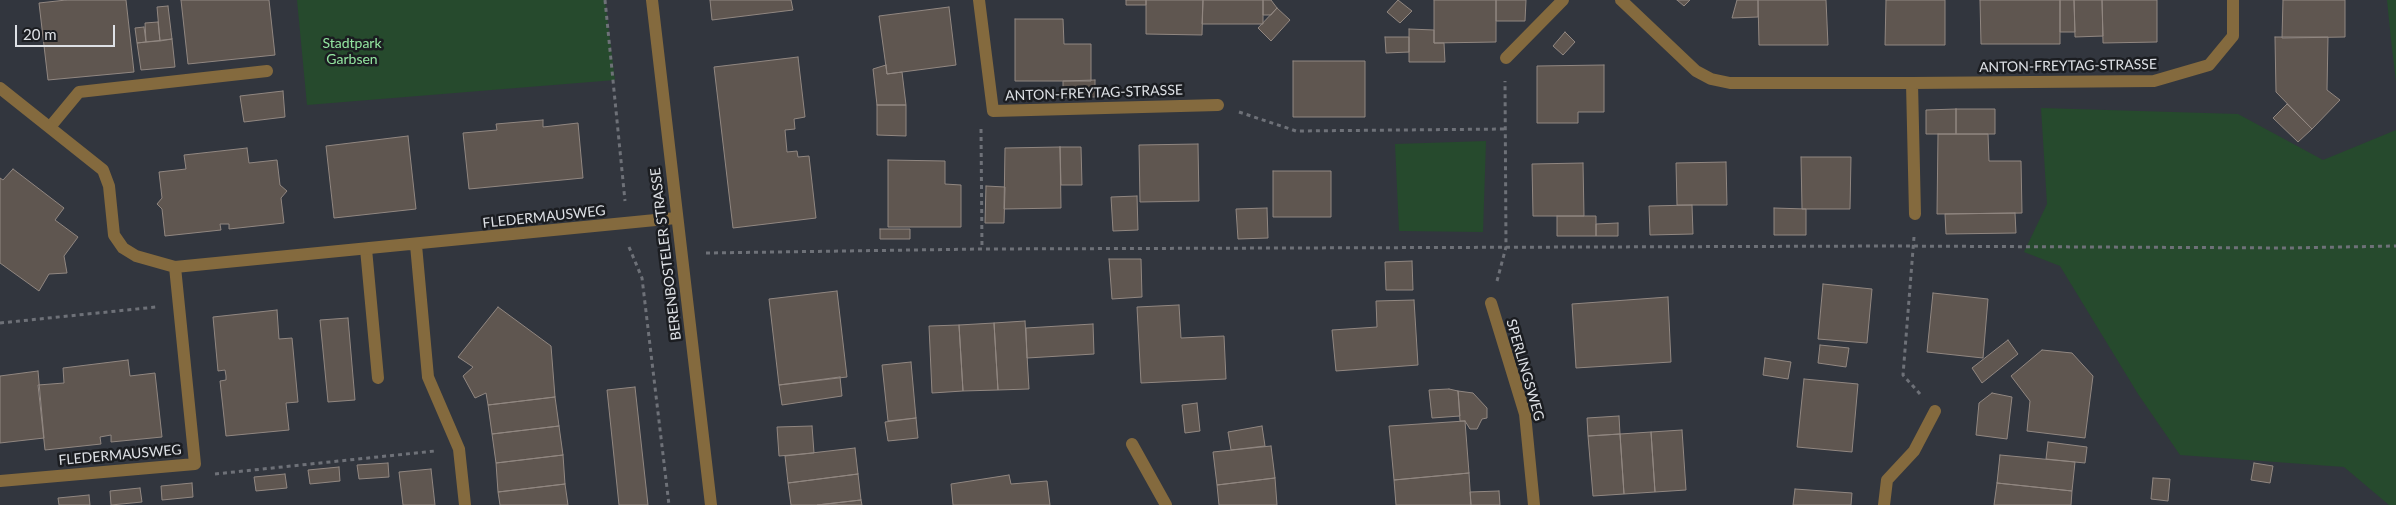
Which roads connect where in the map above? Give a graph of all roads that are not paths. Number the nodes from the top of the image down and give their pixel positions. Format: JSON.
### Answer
{"nodes":[{"id":1,"x":652,"y":0,"type":"edge"},
{"id":2,"x":979,"y":0,"type":"edge"},
{"id":3,"x":1563,"y":0,"type":"edge"},
{"id":4,"x":1621,"y":0,"type":"edge"},
{"id":5,"x":2233,"y":0,"type":"edge"},
{"id":6,"x":1506,"y":58,"type":"road end"},
{"id":7,"x":267,"y":71,"type":"dead end"},
{"id":8,"x":1912,"y":84,"type":"junction"},
{"id":9,"x":0,"y":88,"type":"edge"},
{"id":10,"x":1218,"y":105,"type":"road end"},
{"id":11,"x":50,"y":127,"type":"junction"},
{"id":12,"x":1915,"y":214,"type":"dead end"},
{"id":13,"x":676,"y":218,"type":"junction"},
{"id":14,"x":416,"y":245,"type":"junction"},
{"id":15,"x":366,"y":249,"type":"junction"},
{"id":16,"x":175,"y":267,"type":"junction"},
{"id":17,"x":1490,"y":303,"type":"road end"},
{"id":18,"x":378,"y":378,"type":"dead end"},
{"id":19,"x":1935,"y":411,"type":"road end"},
{"id":20,"x":1132,"y":444,"type":"dead end"},
{"id":21,"x":0,"y":481,"type":"edge"},
{"id":22,"x":465,"y":505,"type":"edge"},
{"id":23,"x":711,"y":505,"type":"edge"},
{"id":24,"x":1166,"y":505,"type":"edge"},
{"id":25,"x":1534,"y":505,"type":"edge"},
{"id":26,"x":1884,"y":505,"type":"edge"}],
"edges":[{"from":1,"to":13,"type":"street","name":"BERENBOSTELER STRASSE"},
{"from":2,"to":10,"type":"street","name":"ANTON-FREYTAG-STRASSE"},
{"from":3,"to":6,"type":"street"},
{"from":4,"to":8,"type":"street","name":"ANTON-FREYTAG-STRASSE"},
{"from":5,"to":8,"type":"street","name":"ANTON-FREYTAG-STRASSE"},
{"from":7,"to":11,"type":"street"},
{"from":8,"to":12,"type":"street"},
{"from":9,"to":11,"type":"street","name":"FLEDERMAUSWEG"},
{"from":11,"to":16,"type":"street","name":"FLEDERMAUSWEG"},
{"from":13,"to":14,"type":"street","name":"FLEDERMAUSWEG"},
{"from":13,"to":23,"type":"street","name":"BERENBOSTELER STRASSE"},
{"from":14,"to":15,"type":"street","name":"FLEDERMAUSWEG"},
{"from":14,"to":22,"type":"street"},
{"from":15,"to":16,"type":"street","name":"FLEDERMAUSWEG"},
{"from":15,"to":18,"type":"street"},
{"from":16,"to":21,"type":"street","name":"FLEDERMAUSWEG"},
{"from":17,"to":25,"type":"street","name":"SPERLINGSWEG"},
{"from":19,"to":26,"type":"street"},
{"from":20,"to":24,"type":"street"}]}
